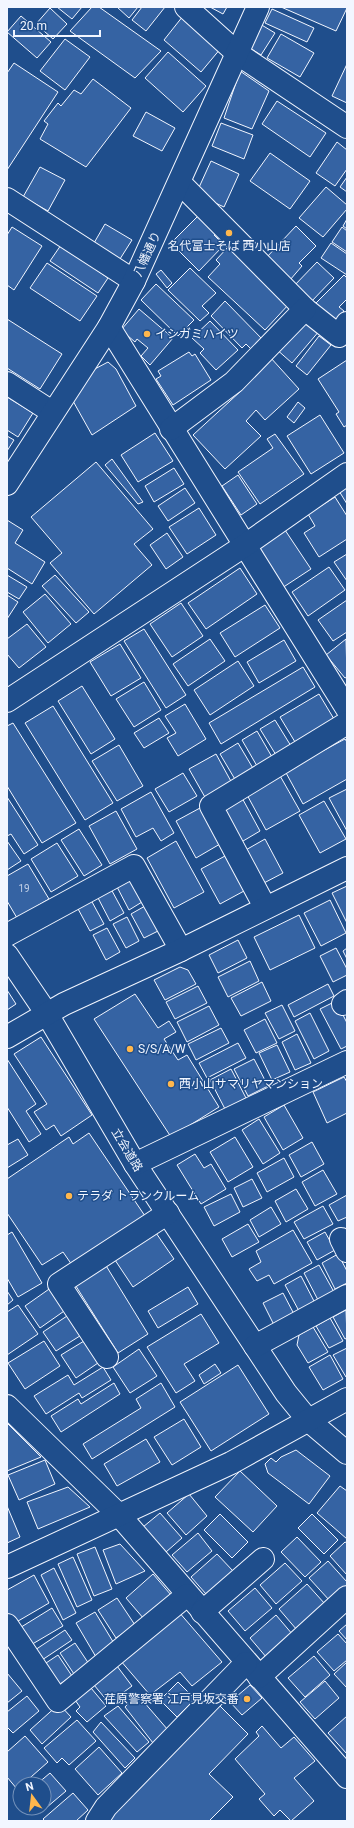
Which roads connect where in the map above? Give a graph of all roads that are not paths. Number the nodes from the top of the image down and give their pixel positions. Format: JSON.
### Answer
{"nodes":[{"id":1,"x":186,"y":7,"type":"edge"},
{"id":2,"x":258,"y":7,"type":"edge"},
{"id":3,"x":238,"y":54,"type":"junction"},
{"id":4,"x":347,"y":126,"type":"edge"},
{"id":5,"x":180,"y":183,"type":"junction"},
{"id":6,"x":7,"y":199,"type":"edge"},
{"id":7,"x":134,"y":282,"type":"junction"},
{"id":8,"x":305,"y":309,"type":"junction"},
{"id":9,"x":347,"y":322,"type":"edge"},
{"id":10,"x":109,"y":327,"type":"junction"},
{"id":11,"x":7,"y":383,"type":"edge"},
{"id":12,"x":52,"y":412,"type":"junction"},
{"id":13,"x":172,"y":429,"type":"junction"},
{"id":14,"x":347,"y":474,"type":"edge"},
{"id":15,"x":7,"y":484,"type":"edge"},
{"id":16,"x":244,"y":546,"type":"junction"},
{"id":17,"x":7,"y":701,"type":"edge"},
{"id":18,"x":347,"y":708,"type":"edge"},
{"id":19,"x":347,"y":723,"type":"edge"},
{"id":20,"x":347,"y":868,"type":"edge"},
{"id":21,"x":265,"y":907,"type":"junction"},
{"id":22,"x":7,"y":935,"type":"edge"},
{"id":23,"x":181,"y":950,"type":"junction"},
{"id":24,"x":7,"y":954,"type":"edge"},
{"id":25,"x":47,"y":1014,"type":"junction"},
{"id":26,"x":7,"y":1037,"type":"edge"},
{"id":27,"x":347,"y":1062,"type":"edge"},
{"id":28,"x":135,"y":1164,"type":"junction"},
{"id":29,"x":168,"y":1213,"type":"junction"},
{"id":30,"x":347,"y":1296,"type":"edge"},
{"id":31,"x":255,"y":1346,"type":"junction"},
{"id":32,"x":107,"y":1357,"type":"dead end"},
{"id":33,"x":347,"y":1399,"type":"edge"},
{"id":34,"x":8,"y":1408,"type":"edge"},
{"id":35,"x":308,"y":1420,"type":"junction"},
{"id":36,"x":347,"y":1453,"type":"edge"},
{"id":37,"x":119,"y":1515,"type":"junction"},
{"id":38,"x":263,"y":1559,"type":"dead end"},
{"id":39,"x":7,"y":1567,"type":"edge"},
{"id":40,"x":187,"y":1595,"type":"junction"},
{"id":41,"x":347,"y":1597,"type":"edge"},
{"id":42,"x":202,"y":1612,"type":"junction"},
{"id":43,"x":7,"y":1626,"type":"edge"},
{"id":44,"x":253,"y":1670,"type":"junction"},
{"id":45,"x":347,"y":1777,"type":"edge"},
{"id":46,"x":97,"y":1821,"type":"edge"}],
"edges":[{"from":1,"to":3,"type":"street"},
{"from":2,"to":3,"type":"street","name":"八幡通り"},
{"from":3,"to":4,"type":"street"},
{"from":3,"to":5,"type":"street","name":"八幡通り"},
{"from":5,"to":7,"type":"street","name":"八幡通り"},
{"from":5,"to":8,"type":"street"},
{"from":6,"to":7,"type":"street"},
{"from":7,"to":10,"type":"street","name":"八幡通り"},
{"from":8,"to":9,"type":"street"},
{"from":8,"to":13,"type":"street"},
{"from":10,"to":12,"type":"street","name":"八幡通り"},
{"from":10,"to":13,"type":"street"},
{"from":11,"to":12,"type":"street"},
{"from":12,"to":15,"type":"street","name":"八幡通り"},
{"from":13,"to":16,"type":"street"},
{"from":14,"to":16,"type":"street"},
{"from":16,"to":17,"type":"street"},
{"from":16,"to":18,"type":"street"},
{"from":19,"to":21,"type":"street"},
{"from":20,"to":21,"type":"street"},
{"from":21,"to":23,"type":"street"},
{"from":22,"to":23,"type":"street"},
{"from":23,"to":25,"type":"street"},
{"from":24,"to":25,"type":"street","name":"立会道路"},
{"from":25,"to":26,"type":"street"},
{"from":25,"to":28,"type":"street","name":"立会道路"},
{"from":27,"to":28,"type":"street"},
{"from":28,"to":29,"type":"street","name":"立会道路"},
{"from":29,"to":31,"type":"street","name":"立会道路"},
{"from":29,"to":32,"type":"street"},
{"from":30,"to":31,"type":"street"},
{"from":31,"to":35,"type":"street","name":"立会道路"},
{"from":33,"to":35,"type":"street"},
{"from":34,"to":37,"type":"street"},
{"from":35,"to":36,"type":"street","name":"立会道路"},
{"from":35,"to":37,"type":"street"},
{"from":37,"to":39,"type":"street"},
{"from":37,"to":40,"type":"street"},
{"from":38,"to":42,"type":"street"},
{"from":40,"to":42,"type":"street"},
{"from":40,"to":43,"type":"street"},
{"from":41,"to":44,"type":"street"},
{"from":42,"to":44,"type":"street"},
{"from":44,"to":45,"type":"street"},
{"from":44,"to":46,"type":"street"}]}
